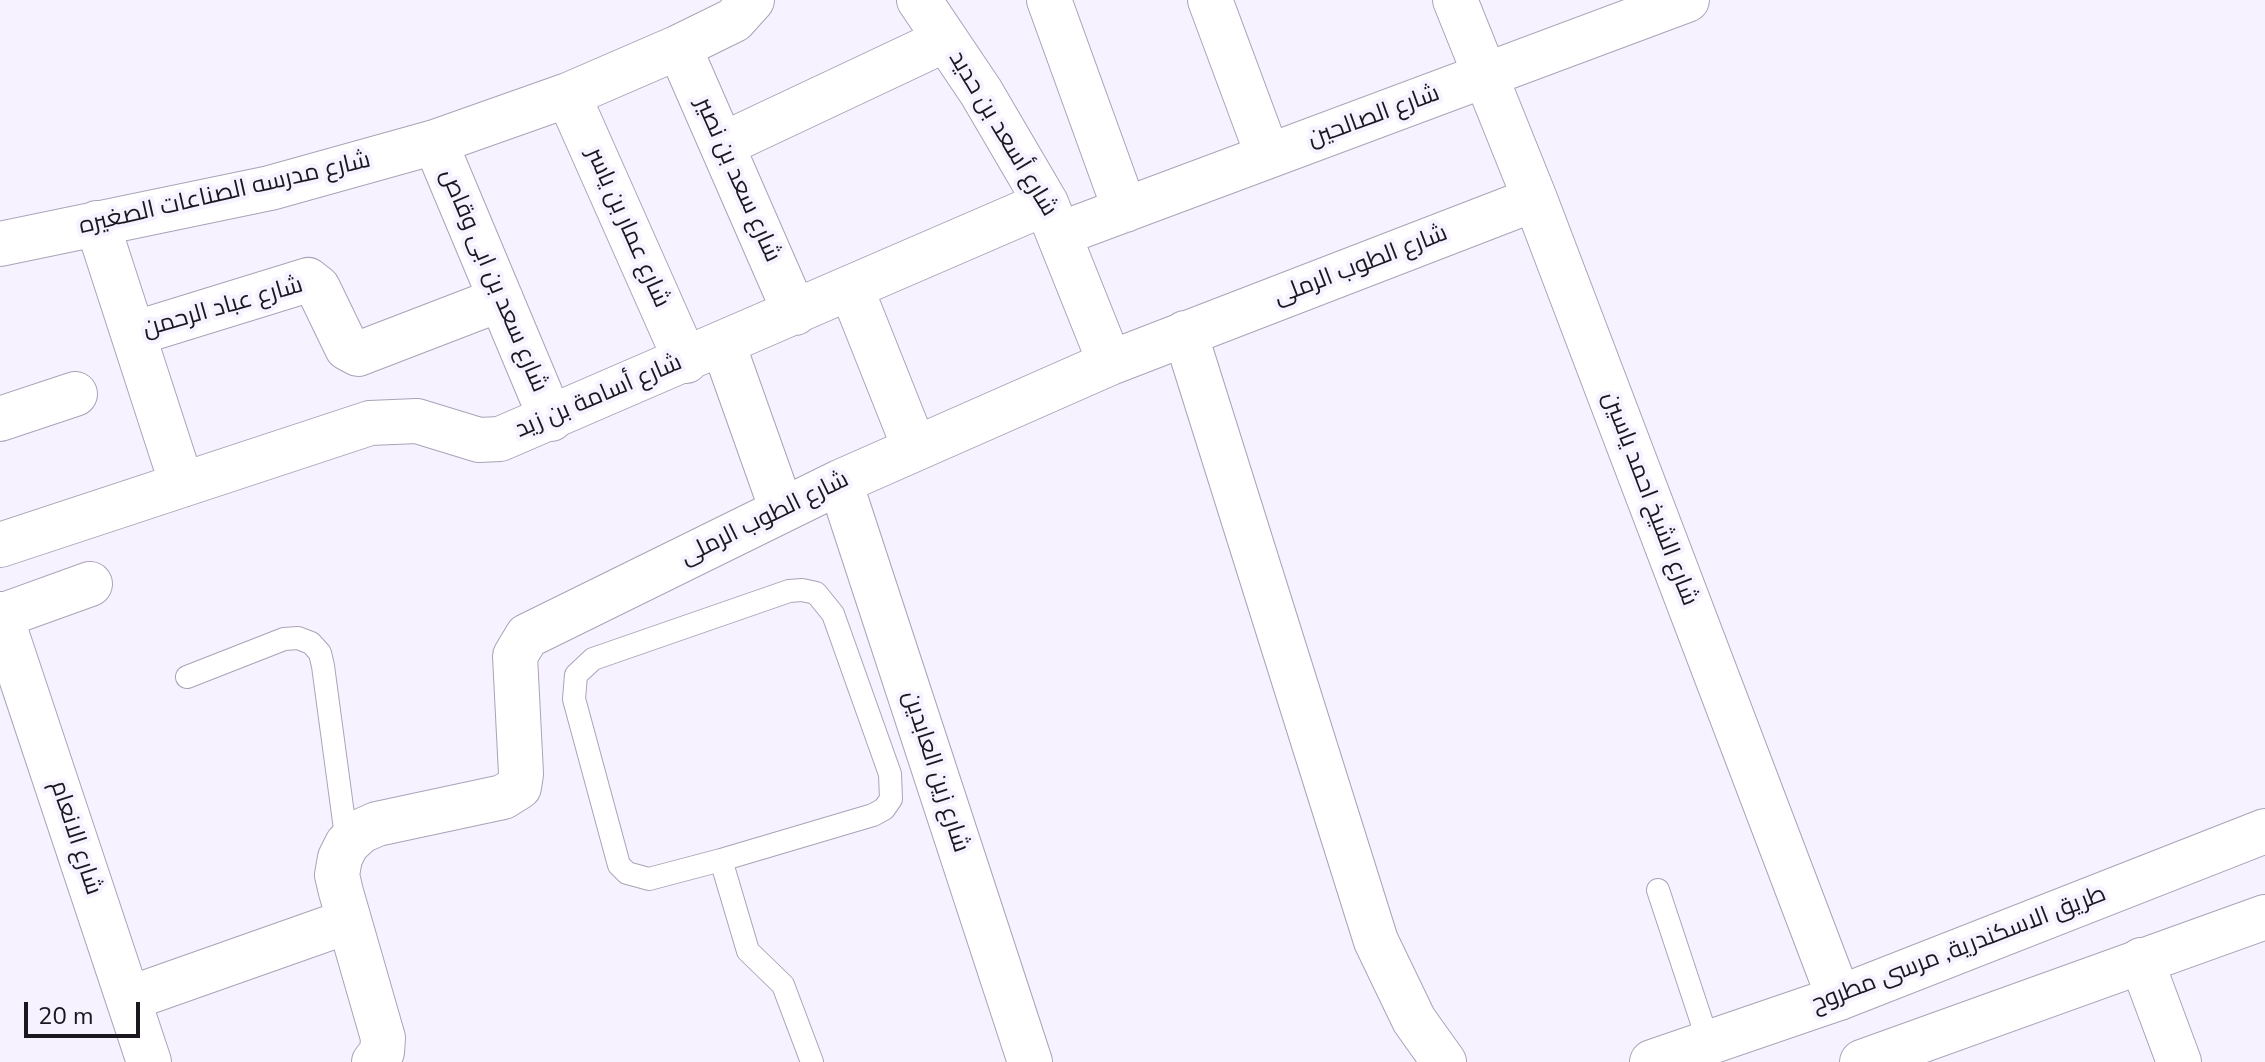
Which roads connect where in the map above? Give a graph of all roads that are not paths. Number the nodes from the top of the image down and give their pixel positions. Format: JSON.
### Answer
{"nodes":[{"id":1,"x":752,"y":0,"type":"edge"},
{"id":2,"x":919,"y":0,"type":"edge"},
{"id":3,"x":1049,"y":0,"type":"edge"},
{"id":4,"x":1210,"y":0,"type":"edge"},
{"id":5,"x":1455,"y":0,"type":"edge"},
{"id":6,"x":1687,"y":0,"type":"edge"},
{"id":7,"x":1629,"y":10,"type":"edge"},
{"id":8,"x":945,"y":40,"type":"junction"},
{"id":9,"x":679,"y":47,"type":"junction"},
{"id":10,"x":1485,"y":75,"type":"junction"},
{"id":11,"x":568,"y":95,"type":"junction"},
{"id":12,"x":435,"y":142,"type":"junction"},
{"id":13,"x":722,"y":145,"type":"junction"},
{"id":14,"x":1268,"y":156,"type":"junction"},
{"id":15,"x":1535,"y":199,"type":"junction"},
{"id":16,"x":1125,"y":210,"type":"junction"},
{"id":17,"x":1053,"y":218,"type":"junction"},
{"id":18,"x":97,"y":223,"type":"junction"},
{"id":19,"x":0,"y":244,"type":"edge"},
{"id":20,"x":851,"y":288,"type":"junction"},
{"id":21,"x":501,"y":299,"type":"junction"},
{"id":22,"x":795,"y":313,"type":"junction"},
{"id":23,"x":1185,"y":333,"type":"junction"},
{"id":24,"x":133,"y":334,"type":"junction"},
{"id":25,"x":704,"y":353,"type":"junction"},
{"id":26,"x":1110,"y":363,"type":"junction"},
{"id":27,"x":75,"y":394,"type":"dead end"},
{"id":28,"x":0,"y":419,"type":"edge"},
{"id":29,"x":551,"y":419,"type":"junction"},
{"id":30,"x":915,"y":449,"type":"junction"},
{"id":31,"x":840,"y":482,"type":"junction"},
{"id":32,"x":182,"y":485,"type":"junction"},
{"id":33,"x":782,"y":510,"type":"junction"},
{"id":34,"x":0,"y":545,"type":"edge"},
{"id":35,"x":90,"y":584,"type":"dead end"},
{"id":36,"x":0,"y":615,"type":"edge"},
{"id":37,"x":187,"y":677,"type":"dead end"},
{"id":38,"x":2265,"y":831,"type":"edge"},
{"id":39,"x":347,"y":844,"type":"junction"},
{"id":40,"x":721,"y":860,"type":"junction"},
{"id":41,"x":1658,"y":890,"type":"dead end"},
{"id":42,"x":2265,"y":917,"type":"edge"},
{"id":43,"x":349,"y":921,"type":"junction"},
{"id":44,"x":2141,"y":960,"type":"junction"},
{"id":45,"x":1839,"y":998,"type":"junction"},
{"id":46,"x":128,"y":999,"type":"junction"},
{"id":47,"x":1708,"y":1041,"type":"junction"},
{"id":48,"x":149,"y":1062,"type":"edge"},
{"id":49,"x":374,"y":1062,"type":"edge"},
{"id":50,"x":812,"y":1062,"type":"edge"},
{"id":51,"x":1030,"y":1062,"type":"edge"},
{"id":52,"x":1444,"y":1062,"type":"edge"},
{"id":53,"x":1652,"y":1062,"type":"edge"},
{"id":54,"x":1862,"y":1062,"type":"edge"},
{"id":55,"x":2179,"y":1062,"type":"edge"}],
"edges":[{"from":1,"to":9,"type":"street","name":"شارع مدرسه الصناعات الصغيره"},
{"from":2,"to":8,"type":"street","name":"شارع أسعد بن حديد"},
{"from":3,"to":16,"type":"street"},
{"from":4,"to":14,"type":"street"},
{"from":5,"to":10,"type":"street","name":"شارع الشيخ احمد ياسين"},
{"from":6,"to":7,"type":"street","name":"شارع الصالحين"},
{"from":7,"to":10,"type":"street","name":"شارع الصالحين"},
{"from":8,"to":13,"type":"street"},
{"from":8,"to":17,"type":"street","name":"شارع أسعد بن حديد"},
{"from":9,"to":11,"type":"street","name":"شارع مدرسه الصناعات الصغيره"},
{"from":9,"to":13,"type":"street","name":"شارع سعد بن نصير"},
{"from":10,"to":14,"type":"street","name":"شارع الصالحين"},
{"from":10,"to":15,"type":"street","name":"شارع الشيخ احمد ياسين"},
{"from":11,"to":12,"type":"street","name":"شارع مدرسه الصناعات الصغيره"},
{"from":11,"to":25,"type":"street","name":"شارع عمار بن ياسر"},
{"from":12,"to":18,"type":"street","name":"شارع مدرسه الصناعات الصغيره"},
{"from":12,"to":21,"type":"street","name":"شارع سعد بن ابى وقاص"},
{"from":13,"to":22,"type":"street","name":"شارع سعد بن نصير"},
{"from":14,"to":16,"type":"street","name":"شارع الصالحين"},
{"from":15,"to":23,"type":"street","name":"شارع الطوب الرملى"},
{"from":15,"to":45,"type":"street","name":"شارع الشيخ احمد ياسين"},
{"from":16,"to":17,"type":"street","name":"شارع الصالحين"},
{"from":17,"to":20,"type":"street","name":"شارع أسامة بن زيد"},
{"from":17,"to":26,"type":"street","name":"شارع أسعد بن حديد"},
{"from":18,"to":19,"type":"street","name":"شارع مدرسه الصناعات الصغيره"},
{"from":18,"to":24,"type":"street"},
{"from":20,"to":22,"type":"street","name":"شارع أسامة بن زيد"},
{"from":20,"to":30,"type":"street"},
{"from":21,"to":24,"type":"street","name":"شارع عباد الرحمن"},
{"from":21,"to":29,"type":"street","name":"شارع سعد بن ابى وقاص"},
{"from":22,"to":25,"type":"street","name":"شارع أسامة بن زيد"},
{"from":23,"to":26,"type":"street","name":"شارع الطوب الرملى"},
{"from":23,"to":52,"type":"street"},
{"from":24,"to":32,"type":"street"},
{"from":25,"to":29,"type":"street","name":"شارع أسامة بن زيد"},
{"from":25,"to":33,"type":"street","name":"شارع عمار بن ياسر"},
{"from":26,"to":30,"type":"street","name":"شارع الطوب الرملى"},
{"from":27,"to":28,"type":"street"},
{"from":29,"to":32,"type":"street","name":"شارع أسامة بن زيد"},
{"from":30,"to":31,"type":"street","name":"شارع الطوب الرملى"},
{"from":31,"to":33,"type":"street","name":"شارع الطوب الرملى"},
{"from":31,"to":51,"type":"street","name":"شارع زين العابدين"},
{"from":32,"to":34,"type":"street","name":"شارع أسامة بن زيد"},
{"from":33,"to":39,"type":"street","name":"شارع الطوب الرملى"},
{"from":35,"to":36,"type":"street"},
{"from":36,"to":46,"type":"street","name":"شارع الانعام"},
{"from":37,"to":39,"type":"lane"},
{"from":38,"to":45,"type":"street","name":"طريق الاسكندرية, مرسى مطروح"},
{"from":39,"to":43,"type":"street"},
{"from":40,"to":40,"type":"lane"},
{"from":40,"to":50,"type":"lane"},
{"from":41,"to":47,"type":"lane"},
{"from":42,"to":44,"type":"street"},
{"from":43,"to":46,"type":"street"},
{"from":43,"to":49,"type":"street"},
{"from":44,"to":54,"type":"street"},
{"from":44,"to":55,"type":"street"},
{"from":45,"to":47,"type":"street","name":"طريق الاسكندرية, مرسى مطروح"},
{"from":46,"to":48,"type":"street","name":"شارع الانعام"},
{"from":47,"to":53,"type":"street","name":"طريق الاسكندرية, مرسى مطروح"}]}
